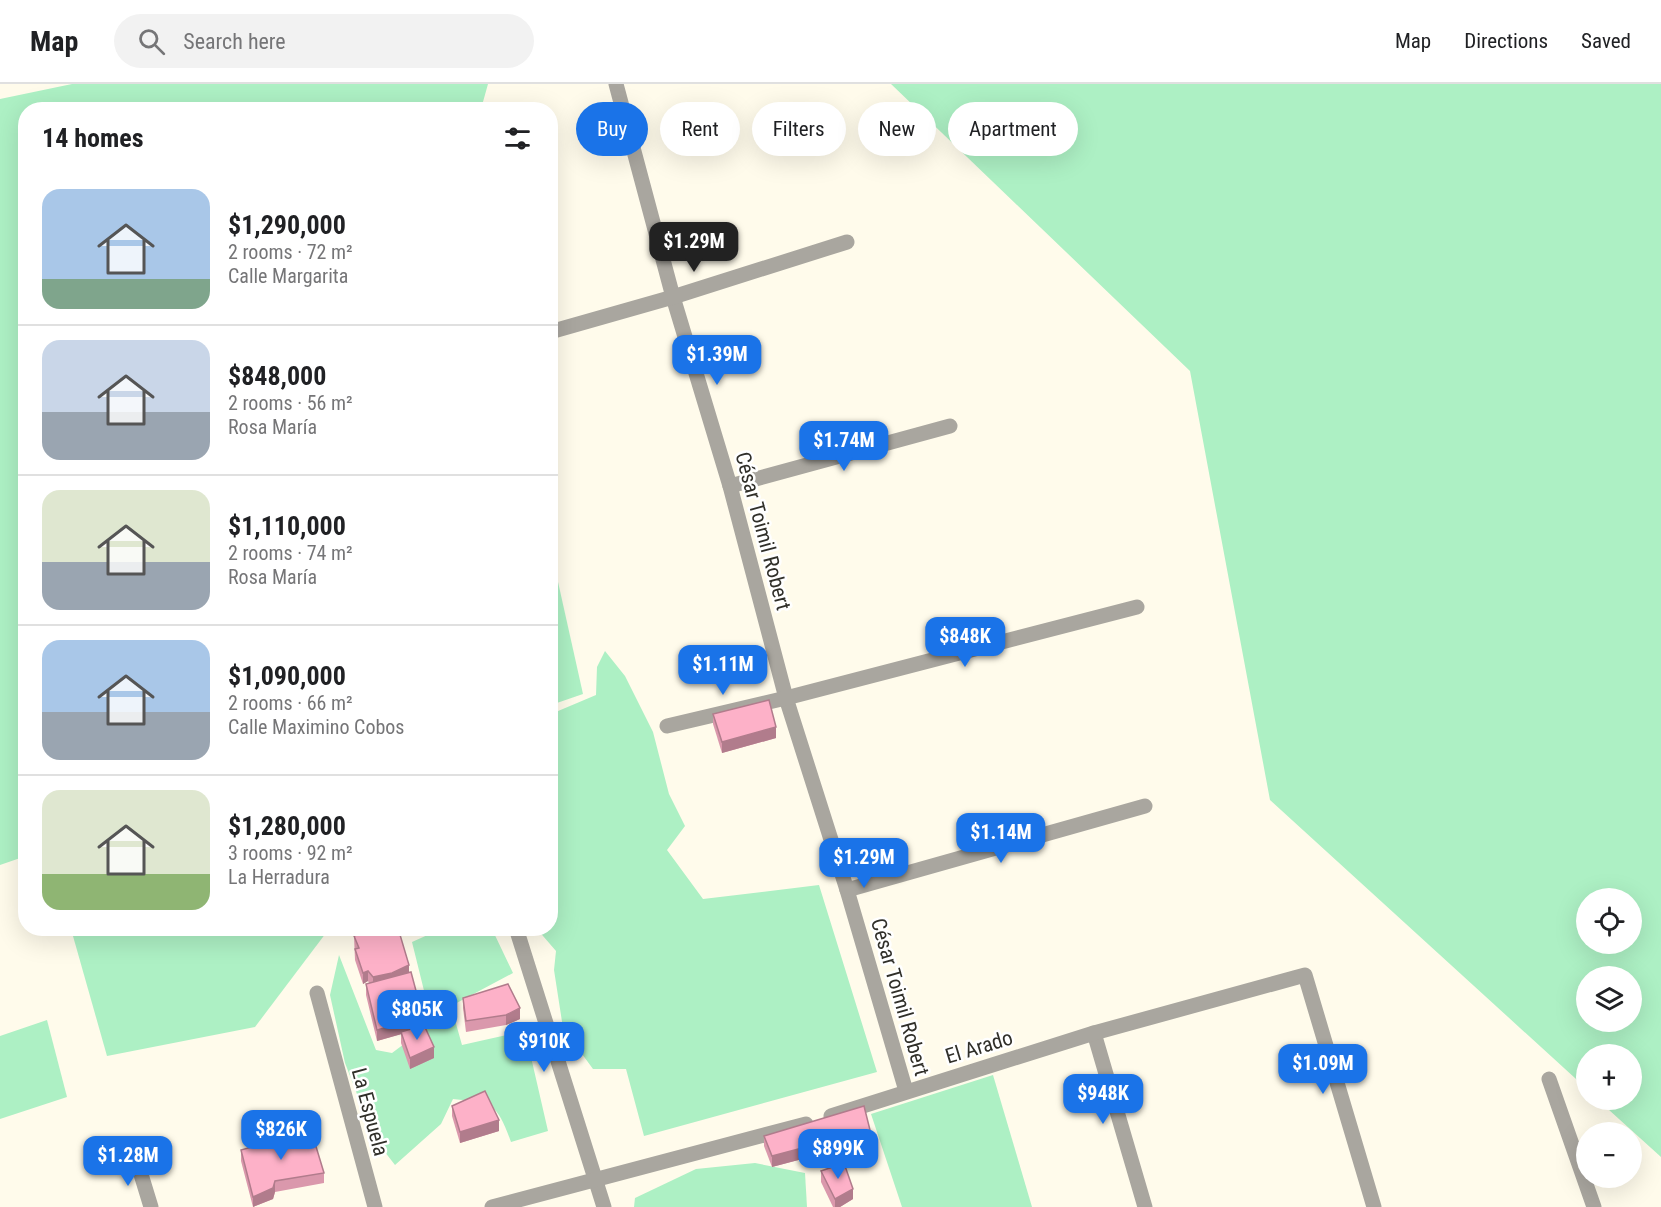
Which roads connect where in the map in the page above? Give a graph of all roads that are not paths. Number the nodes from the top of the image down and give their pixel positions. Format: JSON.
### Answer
{"nodes":[{"id":1,"x":616,"y":84,"type":"edge"},
{"id":2,"x":847,"y":242,"type":"dead end"},
{"id":3,"x":673,"y":297,"type":"junction"},
{"id":4,"x":558,"y":330,"type":"edge"},
{"id":5,"x":951,"y":426,"type":"dead end"},
{"id":6,"x":730,"y":486,"type":"junction"},
{"id":7,"x":1137,"y":607,"type":"dead end"},
{"id":8,"x":786,"y":698,"type":"junction"},
{"id":9,"x":667,"y":726,"type":"dead end"},
{"id":10,"x":1145,"y":806,"type":"dead end"},
{"id":11,"x":847,"y":890,"type":"junction"},
{"id":12,"x":519,"y":936,"type":"edge"},
{"id":13,"x":317,"y":993,"type":"dead end"},
{"id":14,"x":1094,"y":1033,"type":"junction"},
{"id":15,"x":1549,"y":1079,"type":"dead end"},
{"id":16,"x":906,"y":1091,"type":"junction"},
{"id":17,"x":136,"y":1158,"type":"dead end"},
{"id":18,"x":595,"y":1179,"type":"junction"},
{"id":19,"x":151,"y":1207,"type":"edge"},
{"id":20,"x":375,"y":1207,"type":"edge"},
{"id":21,"x":492,"y":1207,"type":"edge"},
{"id":22,"x":604,"y":1207,"type":"edge"},
{"id":23,"x":1145,"y":1207,"type":"edge"},
{"id":24,"x":1374,"y":1207,"type":"edge"},
{"id":25,"x":1594,"y":1207,"type":"edge"}],
"edges":[{"from":1,"to":3,"type":"street","name":"César Toimil Robert"},
{"from":2,"to":3,"type":"street"},
{"from":3,"to":4,"type":"street"},
{"from":3,"to":6,"type":"street","name":"César Toimil Robert"},
{"from":5,"to":6,"type":"street"},
{"from":6,"to":8,"type":"street","name":"César Toimil Robert"},
{"from":7,"to":8,"type":"street"},
{"from":8,"to":9,"type":"street"},
{"from":8,"to":11,"type":"street","name":"César Toimil Robert"},
{"from":10,"to":11,"type":"street"},
{"from":11,"to":16,"type":"street","name":"César Toimil Robert"},
{"from":12,"to":18,"type":"street"},
{"from":13,"to":20,"type":"street","name":"La Espuela"},
{"from":14,"to":16,"type":"street","name":"El Arado"},
{"from":14,"to":23,"type":"street"},
{"from":14,"to":24,"type":"street","name":"El Arado"},
{"from":15,"to":25,"type":"street"},
{"from":16,"to":18,"type":"street","name":"El Arado"},
{"from":17,"to":19,"type":"street"},
{"from":18,"to":21,"type":"street","name":"El Arado"},
{"from":18,"to":22,"type":"street"}]}
